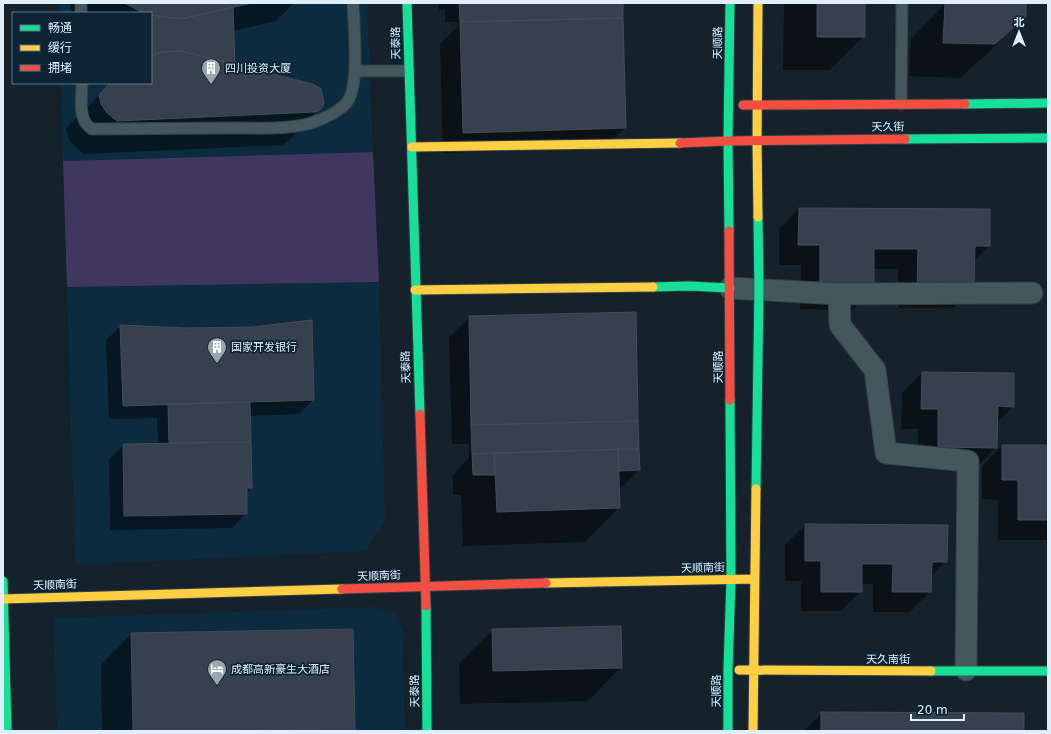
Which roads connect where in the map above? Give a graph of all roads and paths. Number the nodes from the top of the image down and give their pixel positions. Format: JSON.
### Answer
{"nodes":[{"id":1,"x":353,"y":3,"type":"edge"},
{"id":2,"x":407,"y":3,"type":"edge"},
{"id":3,"x":730,"y":3,"type":"edge"},
{"id":4,"x":758,"y":3,"type":"edge"},
{"id":5,"x":902,"y":3,"type":"edge"},
{"id":6,"x":355,"y":71,"type":"junction"},
{"id":7,"x":409,"y":71,"type":"junction"},
{"id":8,"x":82,"y":84,"type":"edge"},
{"id":9,"x":1048,"y":103,"type":"edge"},
{"id":10,"x":901,"y":104,"type":"junction"},
{"id":11,"x":729,"y":105,"type":"junction"},
{"id":12,"x":757,"y":105,"type":"junction"},
{"id":13,"x":1048,"y":138,"type":"edge"},
{"id":14,"x":728,"y":141,"type":"junction"},
{"id":15,"x":757,"y":141,"type":"junction"},
{"id":16,"x":412,"y":147,"type":"junction"},
{"id":17,"x":730,"y":288,"type":"junction"},
{"id":18,"x":759,"y":289,"type":"junction"},
{"id":19,"x":415,"y":290,"type":"junction"},
{"id":20,"x":1032,"y":293,"type":"dead end"},
{"id":21,"x":839,"y":294,"type":"junction"},
{"id":22,"x":755,"y":579,"type":"junction"},
{"id":23,"x":731,"y":580,"type":"junction"},
{"id":24,"x":3,"y":581,"type":"edge"},
{"id":25,"x":426,"y":586,"type":"junction"},
{"id":26,"x":4,"y":599,"type":"edge"},
{"id":27,"x":728,"y":669,"type":"junction"},
{"id":28,"x":966,"y":670,"type":"junction"},
{"id":29,"x":754,"y":671,"type":"junction"},
{"id":30,"x":1048,"y":671,"type":"edge"},
{"id":31,"x":7,"y":731,"type":"edge"},
{"id":32,"x":427,"y":731,"type":"edge"},
{"id":33,"x":728,"y":731,"type":"edge"},
{"id":34,"x":754,"y":731,"type":"edge"}],
"edges":[{"from":1,"to":6,"type":"lane"},
{"from":2,"to":7,"type":"street","name":"天泰路"},
{"from":3,"to":11,"type":"street","name":"天顺路"},
{"from":4,"to":12,"type":"street"},
{"from":5,"to":10,"type":"lane"},
{"from":6,"to":7,"type":"lane"},
{"from":6,"to":8,"type":"lane"},
{"from":7,"to":16,"type":"street","name":"天泰路"},
{"from":9,"to":10,"type":"street","name":"天久街"},
{"from":10,"to":12,"type":"street","name":"天久街"},
{"from":11,"to":12,"type":"street","name":"天久街"},
{"from":11,"to":14,"type":"street","name":"天顺路"},
{"from":12,"to":15,"type":"street"},
{"from":13,"to":15,"type":"street","name":"天久街"},
{"from":14,"to":15,"type":"street","name":"天久街"},
{"from":14,"to":16,"type":"street","name":"天久街"},
{"from":14,"to":17,"type":"street","name":"天顺路"},
{"from":15,"to":18,"type":"street"},
{"from":16,"to":19,"type":"street","name":"天泰路"},
{"from":17,"to":18,"type":"street"},
{"from":17,"to":19,"type":"street"},
{"from":17,"to":23,"type":"street","name":"天顺路"},
{"from":18,"to":21,"type":"street"},
{"from":18,"to":22,"type":"street"},
{"from":19,"to":25,"type":"street","name":"天泰路"},
{"from":20,"to":21,"type":"street"},
{"from":21,"to":28,"type":"street"},
{"from":22,"to":23,"type":"street","name":"天顺南街"},
{"from":22,"to":29,"type":"street"},
{"from":23,"to":25,"type":"street","name":"天顺南街"},
{"from":23,"to":27,"type":"street","name":"天顺路"},
{"from":24,"to":26,"type":"street"},
{"from":25,"to":26,"type":"street","name":"天顺南街"},
{"from":25,"to":32,"type":"street","name":"天泰路"},
{"from":26,"to":31,"type":"street"},
{"from":27,"to":29,"type":"street","name":"天久南街"},
{"from":27,"to":33,"type":"street","name":"天顺路"},
{"from":28,"to":29,"type":"street","name":"天久南街"},
{"from":28,"to":30,"type":"street","name":"天久南街"},
{"from":29,"to":34,"type":"street"}]}
